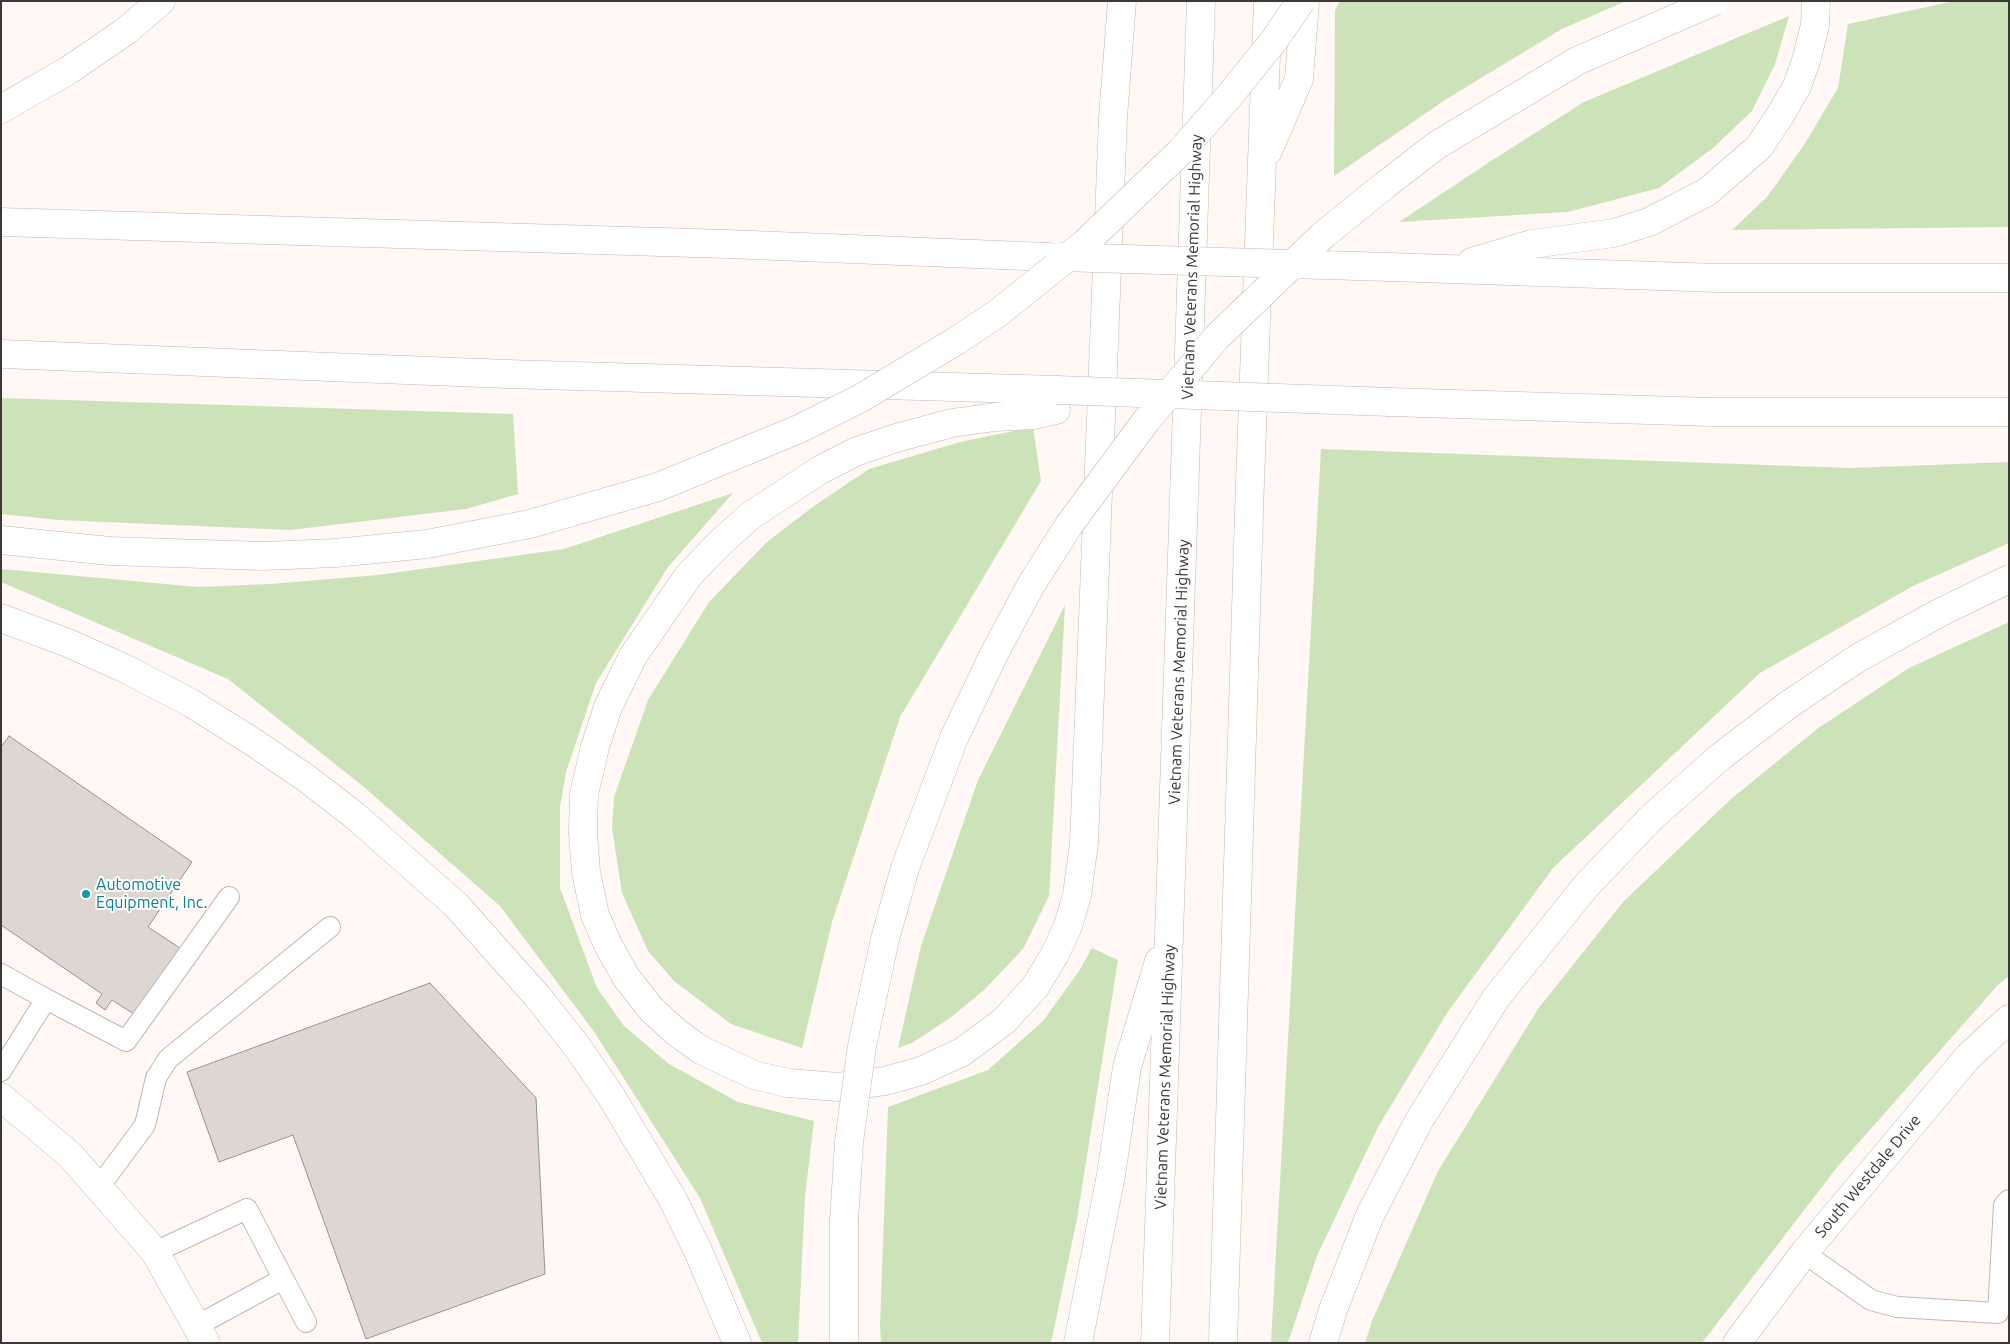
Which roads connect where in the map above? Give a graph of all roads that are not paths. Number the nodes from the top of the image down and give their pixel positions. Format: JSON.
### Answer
{"nodes":[{"id":1,"x":161,"y":1,"type":"edge"},
{"id":2,"x":1122,"y":1,"type":"edge"},
{"id":3,"x":1201,"y":1,"type":"edge"},
{"id":4,"x":1268,"y":1,"type":"edge"},
{"id":5,"x":1301,"y":1,"type":"edge"},
{"id":6,"x":1305,"y":1,"type":"edge"},
{"id":7,"x":1715,"y":1,"type":"edge"},
{"id":8,"x":1816,"y":1,"type":"edge"},
{"id":9,"x":1,"y":109,"type":"edge"},
{"id":10,"x":1261,"y":166,"type":"junction"},
{"id":11,"x":1,"y":222,"type":"edge"},
{"id":12,"x":1448,"y":269,"type":"junction"},
{"id":13,"x":2009,"y":278,"type":"edge"},
{"id":14,"x":1,"y":354,"type":"edge"},
{"id":15,"x":1056,"y":400,"type":"junction"},
{"id":16,"x":2009,"y":412,"type":"edge"},
{"id":17,"x":1,"y":540,"type":"edge"},
{"id":18,"x":2009,"y":579,"type":"edge"},
{"id":19,"x":1,"y":618,"type":"edge"},
{"id":20,"x":229,"y":897,"type":"dead end"},
{"id":21,"x":1170,"y":923,"type":"junction"},
{"id":22,"x":330,"y":927,"type":"dead end"},
{"id":23,"x":1,"y":974,"type":"edge"},
{"id":24,"x":46,"y":999,"type":"junction"},
{"id":25,"x":2009,"y":1019,"type":"edge"},
{"id":26,"x":1,"y":1071,"type":"edge"},
{"id":27,"x":1,"y":1097,"type":"edge"},
{"id":28,"x":99,"y":1187,"type":"junction"},
{"id":29,"x":2009,"y":1200,"type":"edge"},
{"id":30,"x":156,"y":1252,"type":"junction"},
{"id":31,"x":1804,"y":1253,"type":"junction"},
{"id":32,"x":283,"y":1279,"type":"junction"},
{"id":33,"x":306,"y":1322,"type":"dead end"},
{"id":34,"x":202,"y":1334,"type":"edge"},
{"id":35,"x":737,"y":1343,"type":"edge"},
{"id":36,"x":844,"y":1343,"type":"edge"},
{"id":37,"x":1078,"y":1343,"type":"edge"},
{"id":38,"x":1155,"y":1343,"type":"edge"},
{"id":39,"x":1223,"y":1343,"type":"edge"},
{"id":40,"x":1324,"y":1343,"type":"edge"},
{"id":41,"x":1738,"y":1343,"type":"edge"}],
"edges":[{"from":1,"to":9,"type":"main road"},
{"from":2,"to":15,"type":"main road"},
{"from":3,"to":21,"type":"main road","name":"Vietnam Veterans Memorial Highway"},
{"from":4,"to":10,"type":"main road"},
{"from":5,"to":17,"type":"main road","bridge":true},
{"from":6,"to":10,"type":"main road"},
{"from":7,"to":36,"type":"main road","bridge":true},
{"from":8,"to":12,"type":"main road"},
{"from":10,"to":39,"type":"main road"},
{"from":11,"to":12,"type":"main road","bridge":true},
{"from":12,"to":13,"type":"main road"},
{"from":14,"to":15,"type":"main road"},
{"from":15,"to":16,"type":"main road","bridge":true},
{"from":18,"to":40,"type":"main road"},
{"from":19,"to":35,"type":"main road"},
{"from":20,"to":24,"type":"lane"},
{"from":21,"to":37,"type":"main road"},
{"from":21,"to":38,"type":"main road","name":"Vietnam Veterans Memorial Highway"},
{"from":22,"to":28,"type":"lane"},
{"from":23,"to":24,"type":"lane"},
{"from":24,"to":26,"type":"lane"},
{"from":25,"to":31,"type":"main road","name":"South Westdale Drive"},
{"from":27,"to":28,"type":"main road"},
{"from":28,"to":30,"type":"main road"},
{"from":29,"to":31,"type":"lane"},
{"from":30,"to":32,"type":"lane"},
{"from":30,"to":34,"type":"main road"},
{"from":31,"to":41,"type":"main road","name":"South Westdale Drive"},
{"from":32,"to":33,"type":"lane"},
{"from":32,"to":34,"type":"lane"}]}
